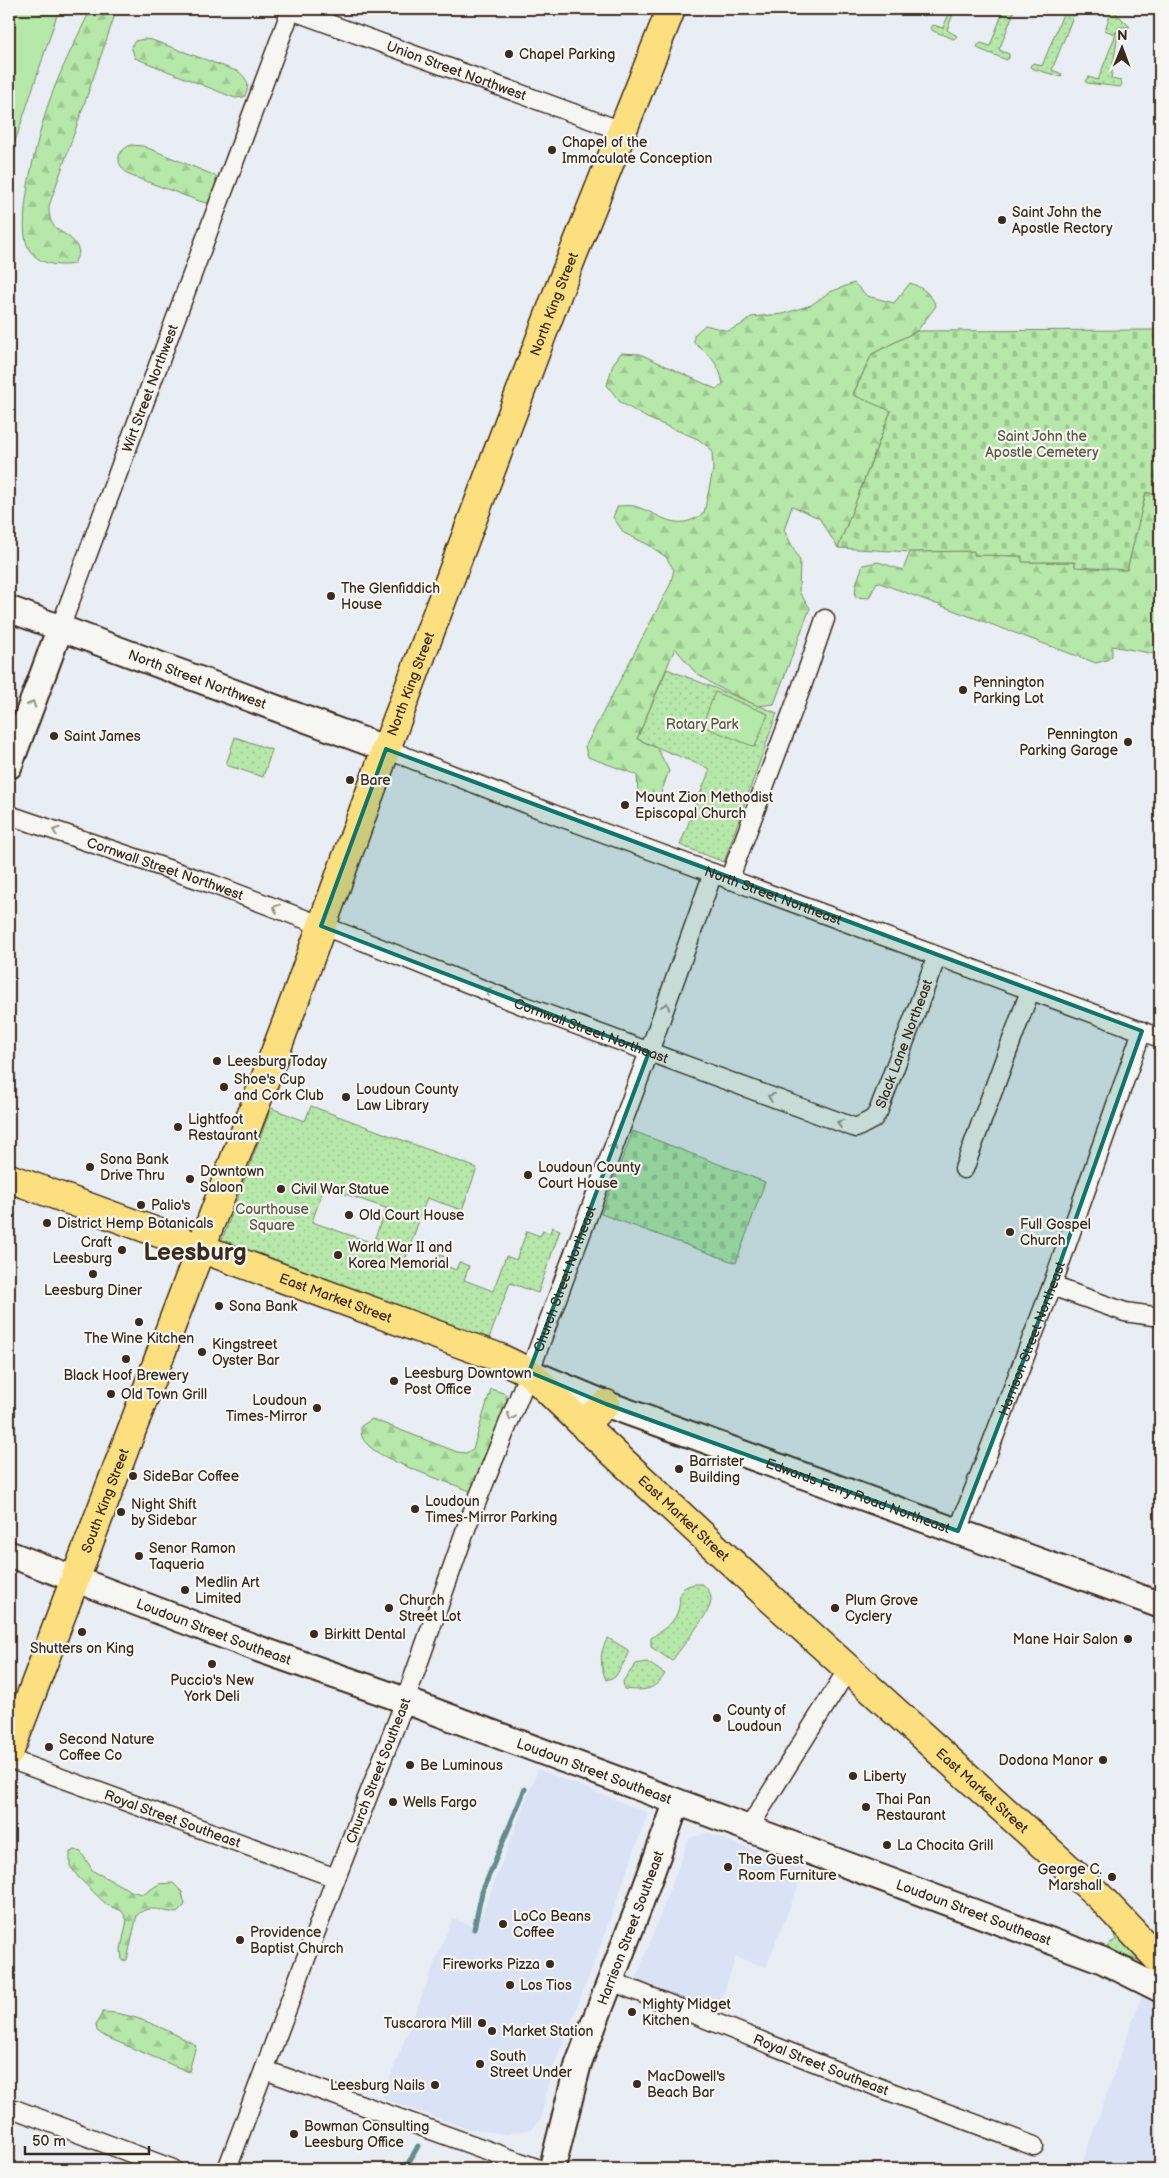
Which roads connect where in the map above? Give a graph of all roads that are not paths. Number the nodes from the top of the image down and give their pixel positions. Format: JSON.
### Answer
{"nodes":[{"id":1,"x":671,"y":9,"type":"edge"},
{"id":2,"x":291,"y":10,"type":"edge"},
{"id":3,"x":622,"y":131,"type":"junction"},
{"id":4,"x":9,"y":609,"type":"edge"},
{"id":5,"x":825,"y":619,"type":"dead end"},
{"id":6,"x":60,"y":628,"type":"junction"},
{"id":7,"x":386,"y":749,"type":"junction"},
{"id":8,"x":9,"y":766,"type":"edge"},
{"id":9,"x":9,"y":815,"type":"edge"},
{"id":10,"x":721,"y":876,"type":"junction"},
{"id":11,"x":321,"y":926,"type":"junction"},
{"id":12,"x":937,"y":956,"type":"junction"},
{"id":13,"x":1030,"y":991,"type":"junction"},
{"id":14,"x":1142,"y":1031,"type":"junction"},
{"id":15,"x":1160,"y":1038,"type":"edge"},
{"id":16,"x":649,"y":1052,"type":"junction"},
{"id":17,"x":863,"y":1125,"type":"joint"},
{"id":18,"x":964,"y":1169,"type":"dead end"},
{"id":19,"x":9,"y":1178,"type":"edge"},
{"id":20,"x":201,"y":1249,"type":"junction"},
{"id":21,"x":1052,"y":1286,"type":"junction"},
{"id":22,"x":1160,"y":1317,"type":"edge"},
{"id":23,"x":529,"y":1372,"type":"junction"},
{"id":24,"x":606,"y":1404,"type":"junction"},
{"id":25,"x":587,"y":1429,"type":"junction"},
{"id":26,"x":958,"y":1530,"type":"junction"},
{"id":27,"x":9,"y":1554,"type":"edge"},
{"id":28,"x":75,"y":1577,"type":"junction"},
{"id":29,"x":1160,"y":1605,"type":"edge"},
{"id":30,"x":848,"y":1669,"type":"junction"},
{"id":31,"x":405,"y":1701,"type":"junction"},
{"id":32,"x":9,"y":1753,"type":"edge"},
{"id":33,"x":9,"y":1759,"type":"edge"},
{"id":34,"x":677,"y":1802,"type":"junction"},
{"id":35,"x":748,"y":1829,"type":"junction"},
{"id":36,"x":336,"y":1878,"type":"junction"},
{"id":37,"x":1099,"y":1896,"type":"junction"},
{"id":38,"x":1160,"y":1942,"type":"edge"},
{"id":39,"x":1160,"y":1961,"type":"edge"},
{"id":40,"x":1112,"y":1964,"type":"junction"},
{"id":41,"x":1160,"y":1978,"type":"edge"},
{"id":42,"x":611,"y":1980,"type":"junction"},
{"id":43,"x":1160,"y":1989,"type":"edge"},
{"id":44,"x":265,"y":2070,"type":"junction"},
{"id":45,"x":9,"y":2107,"type":"edge"},
{"id":46,"x":1034,"y":2146,"type":"dead end"},
{"id":47,"x":173,"y":2169,"type":"edge"},
{"id":48,"x":227,"y":2169,"type":"edge"},
{"id":49,"x":539,"y":2169,"type":"edge"},
{"id":50,"x":552,"y":2169,"type":"edge"}],
"edges":[{"from":1,"to":3,"type":"main road","name":"North King Street"},
{"from":2,"to":3,"type":"street","name":"Union Street Northwest"},
{"from":2,"to":6,"type":"street","name":"Wirt Street Northwest"},
{"from":3,"to":7,"type":"main road","name":"North King Street"},
{"from":4,"to":6,"type":"street","name":"North Street Northwest"},
{"from":5,"to":10,"type":"street","name":"Church Street Northeast"},
{"from":6,"to":7,"type":"street","name":"North Street Northwest"},
{"from":8,"to":6,"type":"street","name":"Wirt Street Northwest","one_way":true},
{"from":7,"to":10,"type":"street","name":"North Street Northeast"},
{"from":7,"to":11,"type":"main road","name":"North King Street"},
{"from":11,"to":9,"type":"street","name":"Cornwall Street Northwest","one_way":true},
{"from":10,"to":12,"type":"street","name":"North Street Northeast"},
{"from":16,"to":10,"type":"street","name":"Church Street Northeast","one_way":true},
{"from":16,"to":11,"type":"street","name":"Cornwall Street Northeast","one_way":true},
{"from":11,"to":20,"type":"main road","name":"North King Street"},
{"from":12,"to":13,"type":"street","name":"North Street Northeast"},
{"from":12,"to":17,"type":"street","name":"Slack Lane Northeast"},
{"from":13,"to":14,"type":"street","name":"North Street Northeast"},
{"from":13,"to":18,"type":"street"},
{"from":14,"to":15,"type":"street","name":"North Street Northeast"},
{"from":14,"to":21,"type":"street","name":"Harrison Street Northeast"},
{"from":17,"to":16,"type":"street","name":"Cornwall Street Northeast","one_way":true},
{"from":23,"to":16,"type":"street","name":"Church Street Northeast","one_way":true},
{"from":19,"to":20,"type":"main road","name":"East Market Street"},
{"from":20,"to":23,"type":"main road","name":"East Market Street"},
{"from":20,"to":28,"type":"main road","name":"South King Street"},
{"from":21,"to":22,"type":"street"},
{"from":21,"to":26,"type":"street","name":"Harrison Street Northeast"},
{"from":23,"to":24,"type":"street","name":"Edwards Ferry Road Northeast"},
{"from":23,"to":25,"type":"main road","name":"East Market Street"},
{"from":23,"to":31,"type":"street","name":"Church Street Southeast","one_way":true},
{"from":24,"to":25,"type":"main road"},
{"from":24,"to":26,"type":"street","name":"Edwards Ferry Road Northeast"},
{"from":25,"to":30,"type":"main road","name":"East Market Street"},
{"from":26,"to":29,"type":"street","name":"Edwards Ferry Road Northeast"},
{"from":27,"to":28,"type":"street","name":"Loudoun Street Southeast"},
{"from":28,"to":31,"type":"street","name":"Loudoun Street Southeast"},
{"from":28,"to":32,"type":"main road","name":"South King Street"},
{"from":30,"to":35,"type":"street"},
{"from":30,"to":37,"type":"main road","name":"East Market Street"},
{"from":31,"to":34,"type":"street","name":"Loudoun Street Southeast"},
{"from":31,"to":36,"type":"street","name":"Church Street Southeast"},
{"from":33,"to":36,"type":"street","name":"Royal Street Southeast"},
{"from":34,"to":35,"type":"street","name":"Loudoun Street Southeast"},
{"from":34,"to":42,"type":"street","name":"Harrison Street Southeast"},
{"from":35,"to":40,"type":"street","name":"Loudoun Street Southeast"},
{"from":36,"to":44,"type":"street","name":"Church Street Southeast"},
{"from":37,"to":38,"type":"main road","name":"East Market Street"},
{"from":37,"to":39,"type":"main road","name":"East Market Street"},
{"from":40,"to":41,"type":"street","name":"Loudoun Street Southeast"},
{"from":40,"to":43,"type":"street","name":"Loudoun Street Southeast"},
{"from":42,"to":46,"type":"street","name":"Royal Street Southeast"},
{"from":42,"to":50,"type":"street","name":"Harrison Street Southeast"},
{"from":44,"to":48,"type":"street","name":"Church Street Southeast"},
{"from":44,"to":49,"type":"street"},
{"from":45,"to":47,"type":"street"}]}
